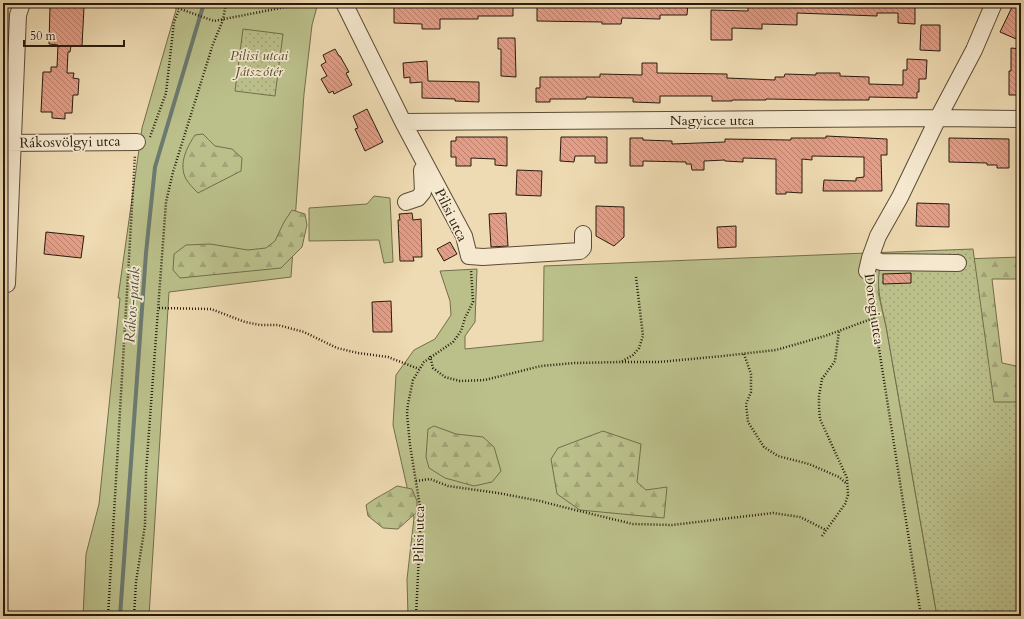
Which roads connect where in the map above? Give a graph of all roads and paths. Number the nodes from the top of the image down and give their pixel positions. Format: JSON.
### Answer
{"nodes":[{"id":1,"x":22,"y":3,"type":"edge"},
{"id":2,"x":168,"y":3,"type":"edge"},
{"id":3,"x":226,"y":3,"type":"edge"},
{"id":4,"x":306,"y":3,"type":"edge"},
{"id":5,"x":344,"y":3,"type":"edge"},
{"id":6,"x":994,"y":3,"type":"edge"},
{"id":7,"x":179,"y":10,"type":"junction"},
{"id":8,"x":223,"y":20,"type":"junction"},
{"id":9,"x":938,"y":118,"type":"junction"},
{"id":10,"x":1021,"y":119,"type":"edge"},
{"id":11,"x":403,"y":122,"type":"junction"},
{"id":12,"x":136,"y":142,"type":"junction"},
{"id":13,"x":8,"y":143,"type":"edge"},
{"id":14,"x":426,"y":165,"type":"junction"},
{"id":15,"x":406,"y":202,"type":"dead end"},
{"id":16,"x":583,"y":234,"type":"dead end"},
{"id":17,"x":469,"y":256,"type":"junction"},
{"id":18,"x":958,"y":263,"type":"dead end"},
{"id":19,"x":868,"y":265,"type":"junction"},
{"id":20,"x":636,"y":277,"type":"dead end"},
{"id":21,"x":7,"y":284,"type":"dead end"},
{"id":22,"x":159,"y":308,"type":"junction"},
{"id":23,"x":874,"y":318,"type":"junction"},
{"id":24,"x":839,"y":330,"type":"junction"},
{"id":25,"x":744,"y":354,"type":"junction"},
{"id":26,"x":430,"y":356,"type":"junction"},
{"id":27,"x":622,"y":362,"type":"junction"},
{"id":28,"x":419,"y":369,"type":"junction"},
{"id":29,"x":416,"y":481,"type":"junction"},
{"id":30,"x":847,"y":484,"type":"junction"},
{"id":31,"x":826,"y":530,"type":"junction"},
{"id":32,"x":822,"y":536,"type":"dead end"},
{"id":33,"x":108,"y":616,"type":"edge"},
{"id":34,"x":134,"y":616,"type":"edge"},
{"id":35,"x":416,"y":616,"type":"edge"},
{"id":36,"x":921,"y":616,"type":"edge"}],
"edges":[{"from":1,"to":13,"type":"street"},
{"from":2,"to":7,"type":"path"},
{"from":3,"to":8,"type":"path"},
{"from":4,"to":8,"type":"path"},
{"from":5,"to":11,"type":"street","name":"Pilisi utca"},
{"from":6,"to":9,"type":"street","name":"Dorogi utca"},
{"from":7,"to":8,"type":"path"},
{"from":7,"to":12,"type":"path"},
{"from":8,"to":22,"type":"path"},
{"from":9,"to":10,"type":"street","name":"Nagyicce utca"},
{"from":9,"to":11,"type":"street","name":"Nagyicce utca"},
{"from":9,"to":19,"type":"street","name":"Dorogi utca"},
{"from":11,"to":14,"type":"street","name":"Pilisi utca"},
{"from":12,"to":13,"type":"street","name":"Rákosvölgyi utca"},
{"from":12,"to":33,"type":"path"},
{"from":13,"to":21,"type":"street"},
{"from":14,"to":15,"type":"street"},
{"from":14,"to":17,"type":"street","name":"Pilisi utca"},
{"from":16,"to":17,"type":"street"},
{"from":17,"to":26,"type":"path","name":"Pilisi utca"},
{"from":18,"to":19,"type":"street"},
{"from":19,"to":23,"type":"path","name":"Dorogi utca"},
{"from":20,"to":27,"type":"path"},
{"from":22,"to":28,"type":"path"},
{"from":22,"to":34,"type":"path"},
{"from":23,"to":24,"type":"path"},
{"from":23,"to":36,"type":"path","name":"Dorogi utca"},
{"from":24,"to":25,"type":"path"},
{"from":24,"to":30,"type":"path"},
{"from":25,"to":27,"type":"path"},
{"from":25,"to":30,"type":"path"},
{"from":26,"to":27,"type":"path"},
{"from":26,"to":28,"type":"path","name":"Pilisi utca"},
{"from":28,"to":29,"type":"path","name":"Pilisi utca"},
{"from":29,"to":31,"type":"path"},
{"from":29,"to":35,"type":"path","name":"Pilisi utca"},
{"from":30,"to":31,"type":"path"},
{"from":31,"to":32,"type":"path"}]}
